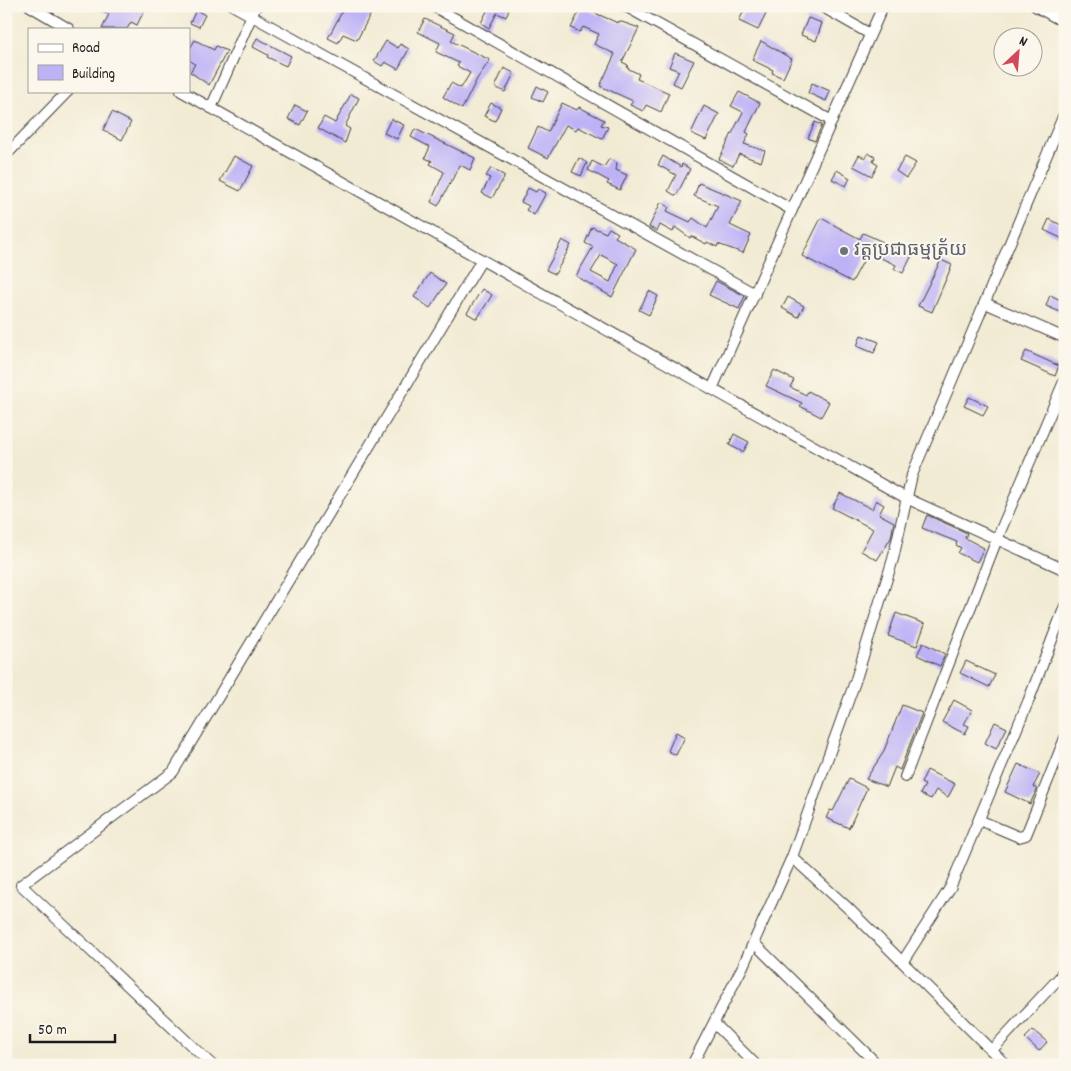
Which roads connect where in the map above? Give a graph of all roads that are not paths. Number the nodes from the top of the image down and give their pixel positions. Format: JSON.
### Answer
{"nodes":[{"id":1,"x":30,"y":6,"type":"edge"},
{"id":2,"x":234,"y":6,"type":"edge"},
{"id":3,"x":433,"y":6,"type":"edge"},
{"id":4,"x":625,"y":6,"type":"edge"},
{"id":5,"x":821,"y":6,"type":"edge"},
{"id":6,"x":882,"y":6,"type":"edge"},
{"id":7,"x":1036,"y":6,"type":"edge"},
{"id":8,"x":253,"y":11,"type":"edge"},
{"id":9,"x":1065,"y":22,"type":"edge"},
{"id":10,"x":67,"y":28,"type":"edge"},
{"id":11,"x":870,"y":34,"type":"junction"},
{"id":12,"x":67,"y":92,"type":"edge"},
{"id":13,"x":183,"y":92,"type":"edge"},
{"id":14,"x":211,"y":108,"type":"junction"},
{"id":15,"x":1065,"y":112,"type":"edge"},
{"id":16,"x":832,"y":120,"type":"junction"},
{"id":17,"x":6,"y":155,"type":"edge"},
{"id":18,"x":792,"y":210,"type":"junction"},
{"id":19,"x":481,"y":261,"type":"junction"},
{"id":20,"x":755,"y":294,"type":"junction"},
{"id":21,"x":985,"y":303,"type":"junction"},
{"id":22,"x":1065,"y":338,"type":"edge"},
{"id":23,"x":1065,"y":379,"type":"edge"},
{"id":24,"x":712,"y":389,"type":"junction"},
{"id":25,"x":906,"y":498,"type":"junction"},
{"id":26,"x":997,"y":539,"type":"junction"},
{"id":27,"x":1065,"y":570,"type":"edge"},
{"id":28,"x":1065,"y":606,"type":"edge"},
{"id":29,"x":1065,"y":738,"type":"edge"},
{"id":30,"x":905,"y":777,"type":"dead end"},
{"id":31,"x":979,"y":820,"type":"junction"},
{"id":32,"x":792,"y":858,"type":"junction"},
{"id":33,"x":754,"y":943,"type":"junction"},
{"id":34,"x":903,"y":961,"type":"junction"},
{"id":35,"x":1065,"y":966,"type":"edge"},
{"id":36,"x":714,"y":1023,"type":"junction"},
{"id":37,"x":992,"y":1050,"type":"junction"},
{"id":38,"x":212,"y":1065,"type":"edge"},
{"id":39,"x":692,"y":1065,"type":"edge"},
{"id":40,"x":756,"y":1065,"type":"edge"},
{"id":41,"x":878,"y":1065,"type":"edge"},
{"id":42,"x":1006,"y":1065,"type":"edge"}],
"edges":[{"from":1,"to":10,"type":"street"},
{"from":2,"to":8,"type":"street"},
{"from":3,"to":18,"type":"street"},
{"from":4,"to":16,"type":"street"},
{"from":5,"to":11,"type":"street"},
{"from":6,"to":11,"type":"street"},
{"from":7,"to":9,"type":"street"},
{"from":8,"to":14,"type":"street"},
{"from":8,"to":20,"type":"street"},
{"from":11,"to":16,"type":"street"},
{"from":12,"to":17,"type":"street"},
{"from":13,"to":14,"type":"street"},
{"from":14,"to":19,"type":"street"},
{"from":15,"to":21,"type":"street"},
{"from":16,"to":18,"type":"street"},
{"from":18,"to":20,"type":"street"},
{"from":19,"to":24,"type":"street"},
{"from":19,"to":38,"type":"street"},
{"from":20,"to":24,"type":"street"},
{"from":21,"to":22,"type":"street"},
{"from":21,"to":25,"type":"street"},
{"from":23,"to":26,"type":"street"},
{"from":24,"to":25,"type":"street"},
{"from":25,"to":26,"type":"street"},
{"from":25,"to":32,"type":"street"},
{"from":26,"to":27,"type":"street"},
{"from":26,"to":30,"type":"street"},
{"from":28,"to":31,"type":"street"},
{"from":29,"to":31,"type":"street"},
{"from":31,"to":34,"type":"street"},
{"from":32,"to":33,"type":"street"},
{"from":32,"to":34,"type":"street"},
{"from":33,"to":36,"type":"street"},
{"from":33,"to":41,"type":"street"},
{"from":34,"to":37,"type":"street"},
{"from":35,"to":37,"type":"street"},
{"from":36,"to":39,"type":"street"},
{"from":36,"to":40,"type":"street"},
{"from":37,"to":42,"type":"street"}]}
